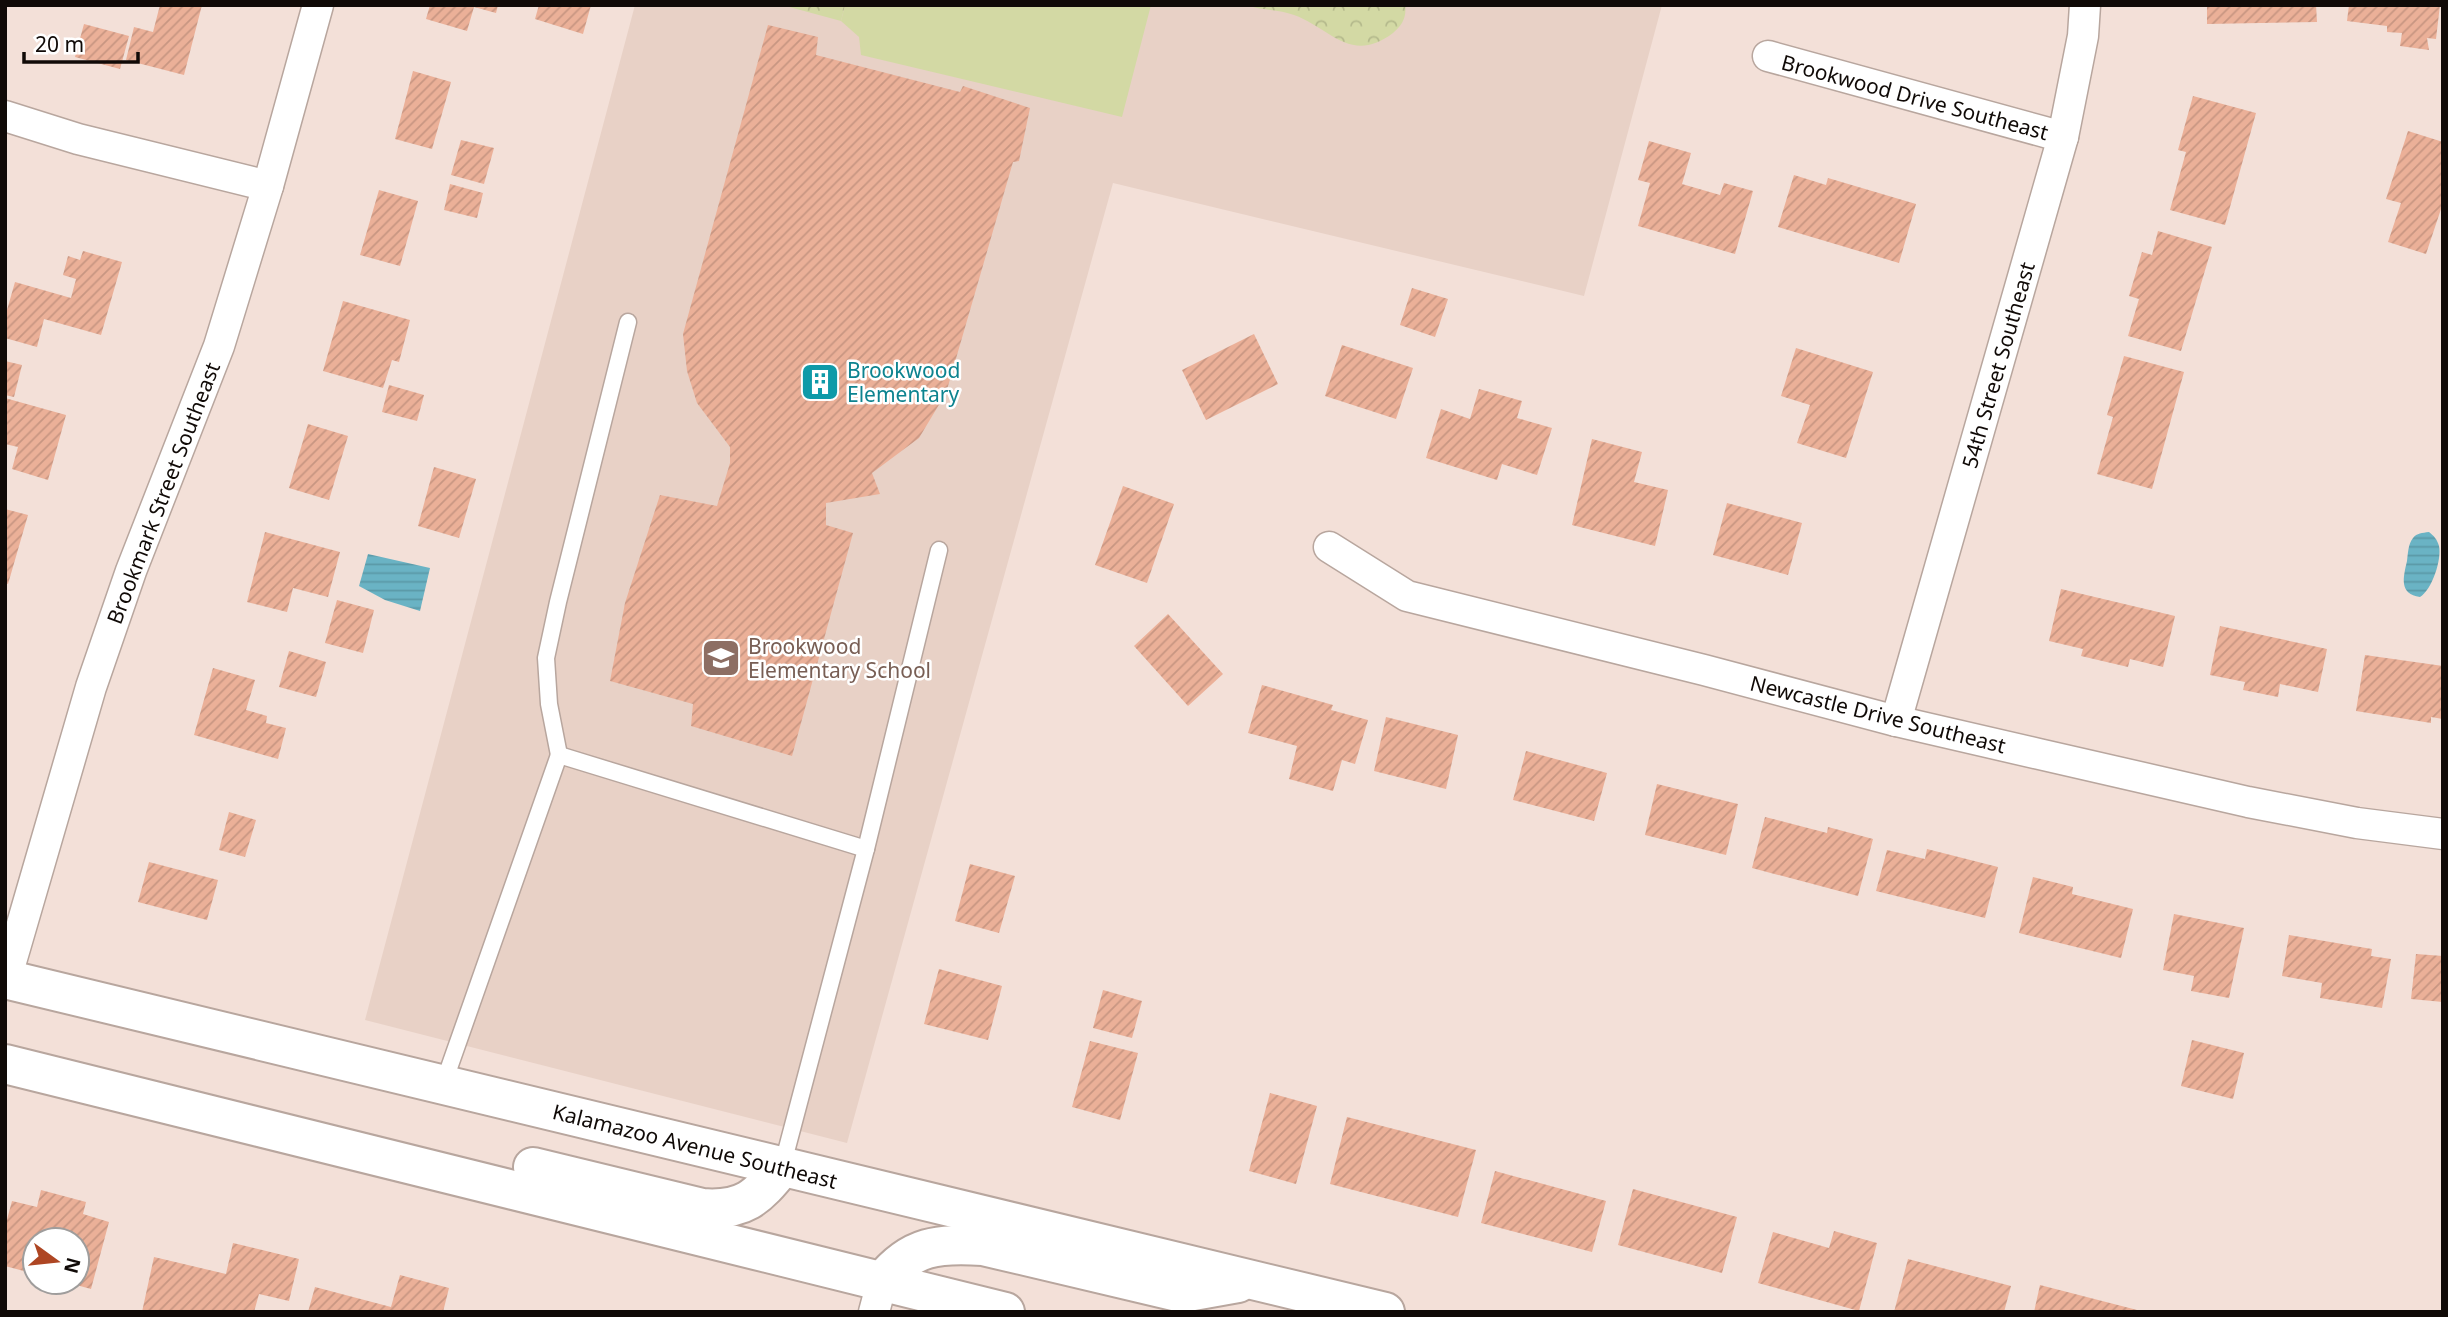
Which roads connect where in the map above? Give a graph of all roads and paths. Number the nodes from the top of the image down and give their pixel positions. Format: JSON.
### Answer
{"nodes":[{"id":1,"x":318,"y":5,"type":"edge"},
{"id":2,"x":2085,"y":5,"type":"edge"},
{"id":3,"x":1768,"y":56,"type":"dead end"},
{"id":4,"x":5,"y":116,"type":"edge"},
{"id":5,"x":2063,"y":137,"type":"junction"},
{"id":6,"x":268,"y":186,"type":"junction"},
{"id":7,"x":628,"y":322,"type":"dead end"},
{"id":8,"x":1329,"y":547,"type":"dead end"},
{"id":9,"x":939,"y":550,"type":"dead end"},
{"id":10,"x":1896,"y":721,"type":"junction"},
{"id":11,"x":558,"y":755,"type":"junction"},
{"id":12,"x":2443,"y":834,"type":"edge"},
{"id":13,"x":866,"y":849,"type":"junction"},
{"id":14,"x":5,"y":979,"type":"edge"},
{"id":15,"x":5,"y":1064,"type":"edge"},
{"id":16,"x":443,"y":1085,"type":"junction"},
{"id":17,"x":244,"y":1123,"type":"junction"},
{"id":18,"x":782,"y":1167,"type":"junction"},
{"id":19,"x":1254,"y":1280,"type":"junction"},
{"id":20,"x":878,"y":1297,"type":"edge"},
{"id":21,"x":1005,"y":1312,"type":"edge"},
{"id":22,"x":1385,"y":1312,"type":"edge"}],
"edges":[{"from":1,"to":6,"type":"street","name":"Brookmark Street Southeast"},
{"from":2,"to":5,"type":"street","name":"54th Street Southeast"},
{"from":3,"to":5,"type":"street","name":"Brookwood Drive Southeast"},
{"from":4,"to":6,"type":"street"},
{"from":5,"to":10,"type":"street","name":"54th Street Southeast"},
{"from":6,"to":14,"type":"street","name":"Brookmark Street Southeast"},
{"from":7,"to":11,"type":"lane"},
{"from":8,"to":10,"type":"street","name":"Newcastle Drive Southeast"},
{"from":9,"to":13,"type":"lane"},
{"from":10,"to":12,"type":"street","name":"Newcastle Drive Southeast"},
{"from":11,"to":13,"type":"lane"},
{"from":11,"to":16,"type":"lane"},
{"from":13,"to":18,"type":"lane"},
{"from":14,"to":16,"type":"main road","name":"Kalamazoo Avenue Southeast"},
{"from":15,"to":17,"type":"main road"},
{"from":16,"to":18,"type":"main road","name":"Kalamazoo Avenue Southeast"},
{"from":17,"to":18,"type":"main road"},
{"from":17,"to":20,"type":"main road"},
{"from":18,"to":19,"type":"main road","name":"Kalamazoo Avenue Southeast"},
{"from":19,"to":20,"type":"main road"},
{"from":19,"to":22,"type":"main road","name":"Kalamazoo Avenue Southeast"},
{"from":20,"to":21,"type":"main road"}]}
